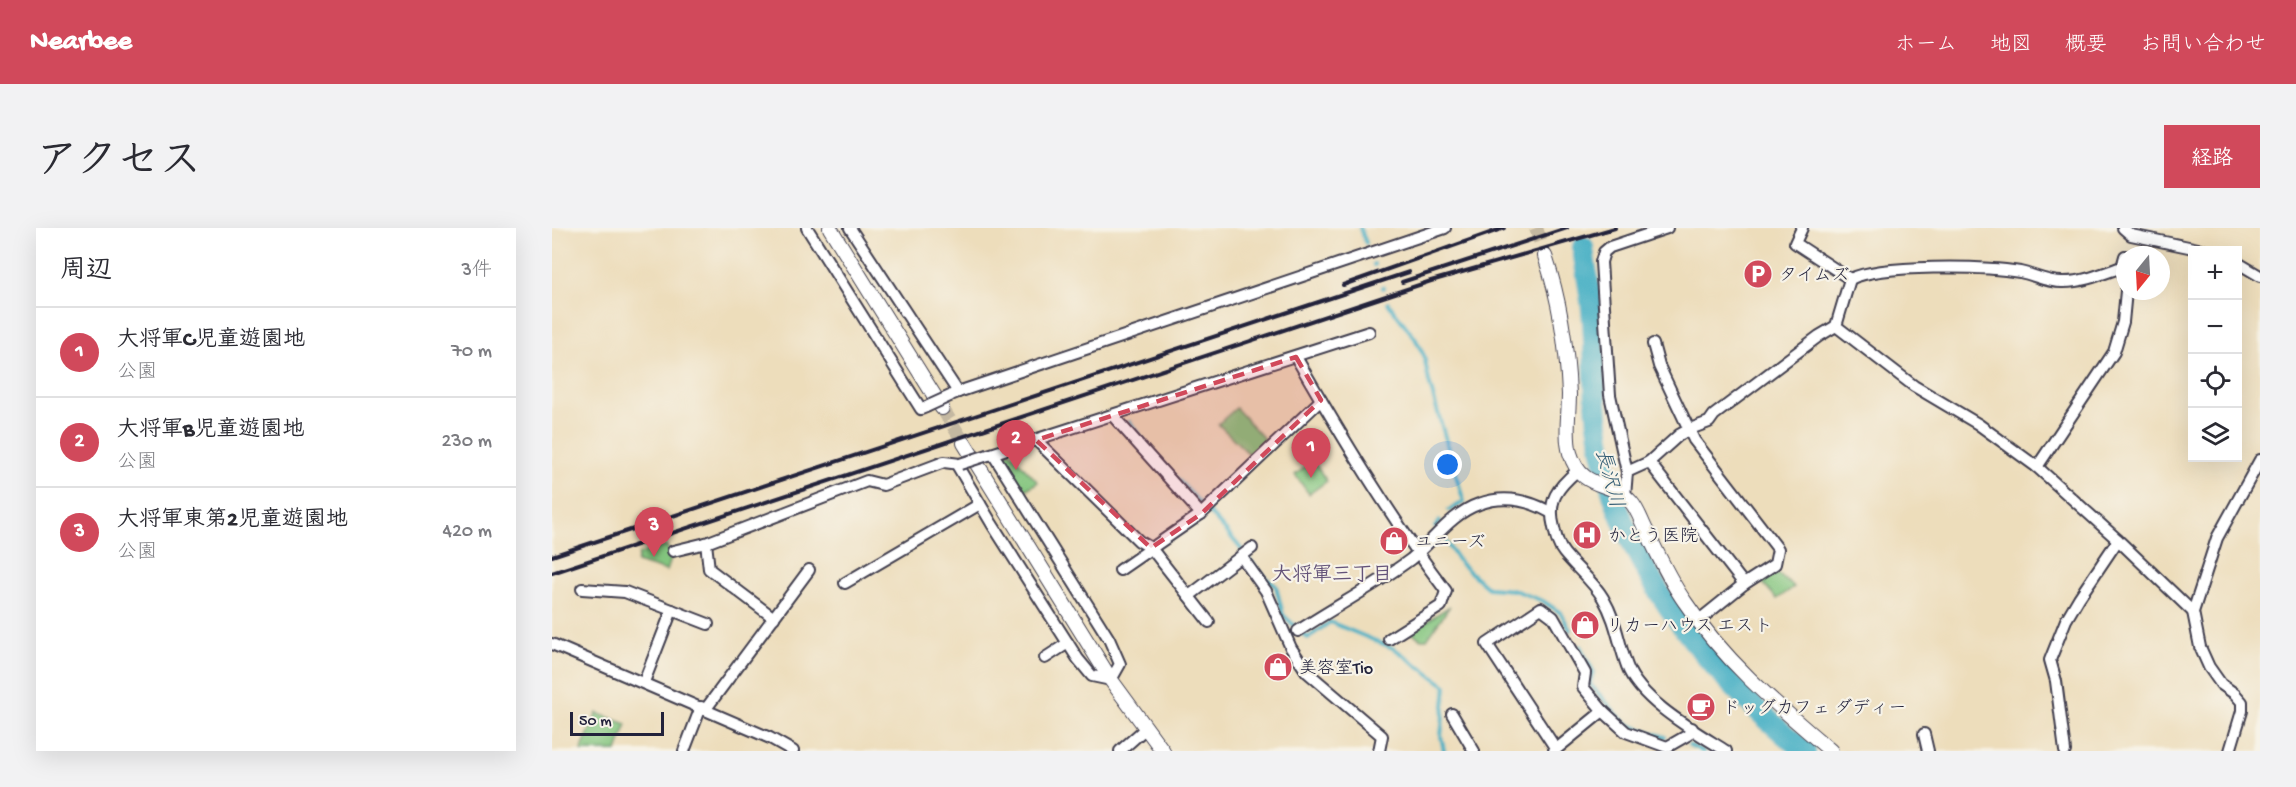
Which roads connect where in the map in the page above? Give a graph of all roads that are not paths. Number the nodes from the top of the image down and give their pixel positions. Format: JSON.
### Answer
{"nodes":[{"id":1,"x":807,"y":228,"type":"edge"},
{"id":2,"x":830,"y":228,"type":"edge"},
{"id":3,"x":850,"y":228,"type":"edge"},
{"id":4,"x":1445,"y":228,"type":"edge"},
{"id":5,"x":1668,"y":228,"type":"edge"},
{"id":6,"x":1802,"y":228,"type":"edge"},
{"id":7,"x":2127,"y":231,"type":"edge"},
{"id":8,"x":2125,"y":246,"type":"edge"},
{"id":9,"x":2188,"y":246,"type":"edge"},
{"id":10,"x":1545,"y":256,"type":"tunnel mouth"},
{"id":11,"x":2116,"y":263,"type":"edge"},
{"id":12,"x":2242,"y":265,"type":"edge"},
{"id":13,"x":2260,"y":276,"type":"edge"},
{"id":14,"x":1850,"y":279,"type":"junction"},
{"id":15,"x":2125,"y":300,"type":"edge"},
{"id":16,"x":1836,"y":326,"type":"junction"},
{"id":17,"x":1369,"y":332,"type":"dead end"},
{"id":18,"x":1653,"y":344,"type":"dead end"},
{"id":19,"x":1296,"y":357,"type":"junction"},
{"id":20,"x":954,"y":394,"type":"junction"},
{"id":21,"x":1321,"y":400,"type":"junction"},
{"id":22,"x":942,"y":408,"type":"tunnel mouth"},
{"id":23,"x":1113,"y":416,"type":"junction"},
{"id":24,"x":1690,"y":429,"type":"junction"},
{"id":25,"x":1036,"y":440,"type":"junction"},
{"id":26,"x":964,"y":443,"type":"tunnel mouth"},
{"id":27,"x":991,"y":454,"type":"junction"},
{"id":28,"x":2260,"y":460,"type":"edge"},
{"id":29,"x":1649,"y":462,"type":"junction"},
{"id":30,"x":959,"y":465,"type":"junction"},
{"id":31,"x":2037,"y":467,"type":"junction"},
{"id":32,"x":1578,"y":470,"type":"junction"},
{"id":33,"x":1628,"y":472,"type":"junction"},
{"id":34,"x":1625,"y":496,"type":"junction"},
{"id":35,"x":980,"y":504,"type":"junction"},
{"id":36,"x":1550,"y":512,"type":"junction"},
{"id":37,"x":1201,"y":513,"type":"junction"},
{"id":38,"x":2118,"y":540,"type":"junction"},
{"id":39,"x":706,"y":543,"type":"junction"},
{"id":40,"x":1151,"y":548,"type":"junction"},
{"id":41,"x":1252,"y":548,"type":"dead end"},
{"id":42,"x":673,"y":550,"type":"dead end"},
{"id":43,"x":1418,"y":553,"type":"junction"},
{"id":44,"x":1241,"y":556,"type":"junction"},
{"id":45,"x":809,"y":570,"type":"dead end"},
{"id":46,"x":1120,"y":570,"type":"dead end"},
{"id":47,"x":845,"y":584,"type":"dead end"},
{"id":48,"x":1744,"y":584,"type":"junction"},
{"id":49,"x":582,"y":589,"type":"dead end"},
{"id":50,"x":1189,"y":596,"type":"junction"},
{"id":51,"x":672,"y":610,"type":"junction"},
{"id":52,"x":2193,"y":612,"type":"junction"},
{"id":53,"x":774,"y":618,"type":"junction"},
{"id":54,"x":1698,"y":621,"type":"junction"},
{"id":55,"x":1209,"y":622,"type":"dead end"},
{"id":56,"x":708,"y":624,"type":"dead end"},
{"id":57,"x":1302,"y":628,"type":"dead end"},
{"id":58,"x":1389,"y":639,"type":"dead end"},
{"id":59,"x":1068,"y":643,"type":"junction"},
{"id":60,"x":552,"y":644,"type":"edge"},
{"id":61,"x":1045,"y":658,"type":"dead end"},
{"id":62,"x":1111,"y":680,"type":"junction"},
{"id":63,"x":644,"y":682,"type":"junction"},
{"id":64,"x":703,"y":709,"type":"junction"},
{"id":65,"x":1603,"y":711,"type":"junction"},
{"id":66,"x":1452,"y":714,"type":"dead end"},
{"id":67,"x":1146,"y":728,"type":"junction"},
{"id":68,"x":1692,"y":728,"type":"junction"},
{"id":69,"x":1924,"y":734,"type":"dead end"},
{"id":70,"x":1555,"y":750,"type":"edge"},
{"id":71,"x":1722,"y":750,"type":"edge"},
{"id":72,"x":684,"y":751,"type":"edge"},
{"id":73,"x":793,"y":751,"type":"edge"},
{"id":74,"x":1120,"y":751,"type":"edge"},
{"id":75,"x":1163,"y":751,"type":"edge"},
{"id":76,"x":1379,"y":751,"type":"edge"},
{"id":77,"x":1474,"y":751,"type":"edge"},
{"id":78,"x":1831,"y":751,"type":"edge"},
{"id":79,"x":1928,"y":751,"type":"edge"},
{"id":80,"x":2065,"y":751,"type":"edge"},
{"id":81,"x":2230,"y":751,"type":"edge"}],
"edges":[{"from":1,"to":20,"type":"street","bridge":true},
{"from":2,"to":22,"type":"street"},
{"from":3,"to":20,"type":"street"},
{"from":4,"to":20,"type":"street"},
{"from":5,"to":33,"type":"street"},
{"from":6,"to":14,"type":"street"},
{"from":7,"to":8,"type":"street"},
{"from":7,"to":9,"type":"street"},
{"from":10,"to":32,"type":"street"},
{"from":11,"to":14,"type":"street"},
{"from":12,"to":13,"type":"street"},
{"from":14,"to":16,"type":"street"},
{"from":15,"to":31,"type":"street"},
{"from":16,"to":24,"type":"street"},
{"from":16,"to":31,"type":"street"},
{"from":17,"to":19,"type":"street"},
{"from":18,"to":24,"type":"street"},
{"from":19,"to":21,"type":"street"},
{"from":19,"to":23,"type":"street"},
{"from":21,"to":37,"type":"street"},
{"from":21,"to":43,"type":"street"},
{"from":23,"to":25,"type":"street"},
{"from":23,"to":37,"type":"street"},
{"from":24,"to":29,"type":"street"},
{"from":24,"to":48,"type":"street"},
{"from":25,"to":27,"type":"street"},
{"from":25,"to":40,"type":"street"},
{"from":26,"to":62,"type":"street"},
{"from":27,"to":30,"type":"street","bridge":true},
{"from":27,"to":62,"type":"street"},
{"from":28,"to":52,"type":"street"},
{"from":29,"to":33,"type":"street"},
{"from":29,"to":48,"type":"street"},
{"from":30,"to":35,"type":"street"},
{"from":30,"to":39,"type":"street"},
{"from":31,"to":38,"type":"street"},
{"from":32,"to":34,"type":"street"},
{"from":32,"to":36,"type":"street"},
{"from":33,"to":34,"type":"street"},
{"from":34,"to":54,"type":"street"},
{"from":35,"to":47,"type":"street"},
{"from":35,"to":59,"type":"street"},
{"from":36,"to":43,"type":"street"},
{"from":36,"to":68,"type":"street"},
{"from":37,"to":40,"type":"street"},
{"from":38,"to":52,"type":"street"},
{"from":38,"to":80,"type":"street"},
{"from":39,"to":42,"type":"street"},
{"from":39,"to":53,"type":"street"},
{"from":40,"to":46,"type":"street"},
{"from":40,"to":50,"type":"street"},
{"from":41,"to":44,"type":"street"},
{"from":43,"to":57,"type":"street"},
{"from":43,"to":58,"type":"street"},
{"from":44,"to":50,"type":"street"},
{"from":44,"to":76,"type":"street"},
{"from":45,"to":53,"type":"street"},
{"from":48,"to":54,"type":"street"},
{"from":49,"to":51,"type":"street"},
{"from":50,"to":55,"type":"street"},
{"from":51,"to":56,"type":"street"},
{"from":51,"to":63,"type":"street"},
{"from":52,"to":81,"type":"street"},
{"from":53,"to":64,"type":"street"},
{"from":54,"to":78,"type":"street"},
{"from":59,"to":61,"type":"street"},
{"from":59,"to":62,"type":"street"},
{"from":60,"to":63,"type":"street"},
{"from":62,"to":67,"type":"street"},
{"from":63,"to":64,"type":"street"},
{"from":64,"to":72,"type":"street"},
{"from":64,"to":73,"type":"street"},
{"from":65,"to":68,"type":"street"},
{"from":65,"to":70,"type":"street"},
{"from":65,"to":70,"type":"street"},
{"from":66,"to":77,"type":"street"},
{"from":67,"to":74,"type":"street"},
{"from":67,"to":75,"type":"street"},
{"from":68,"to":71,"type":"street"},
{"from":69,"to":79,"type":"street"}]}
